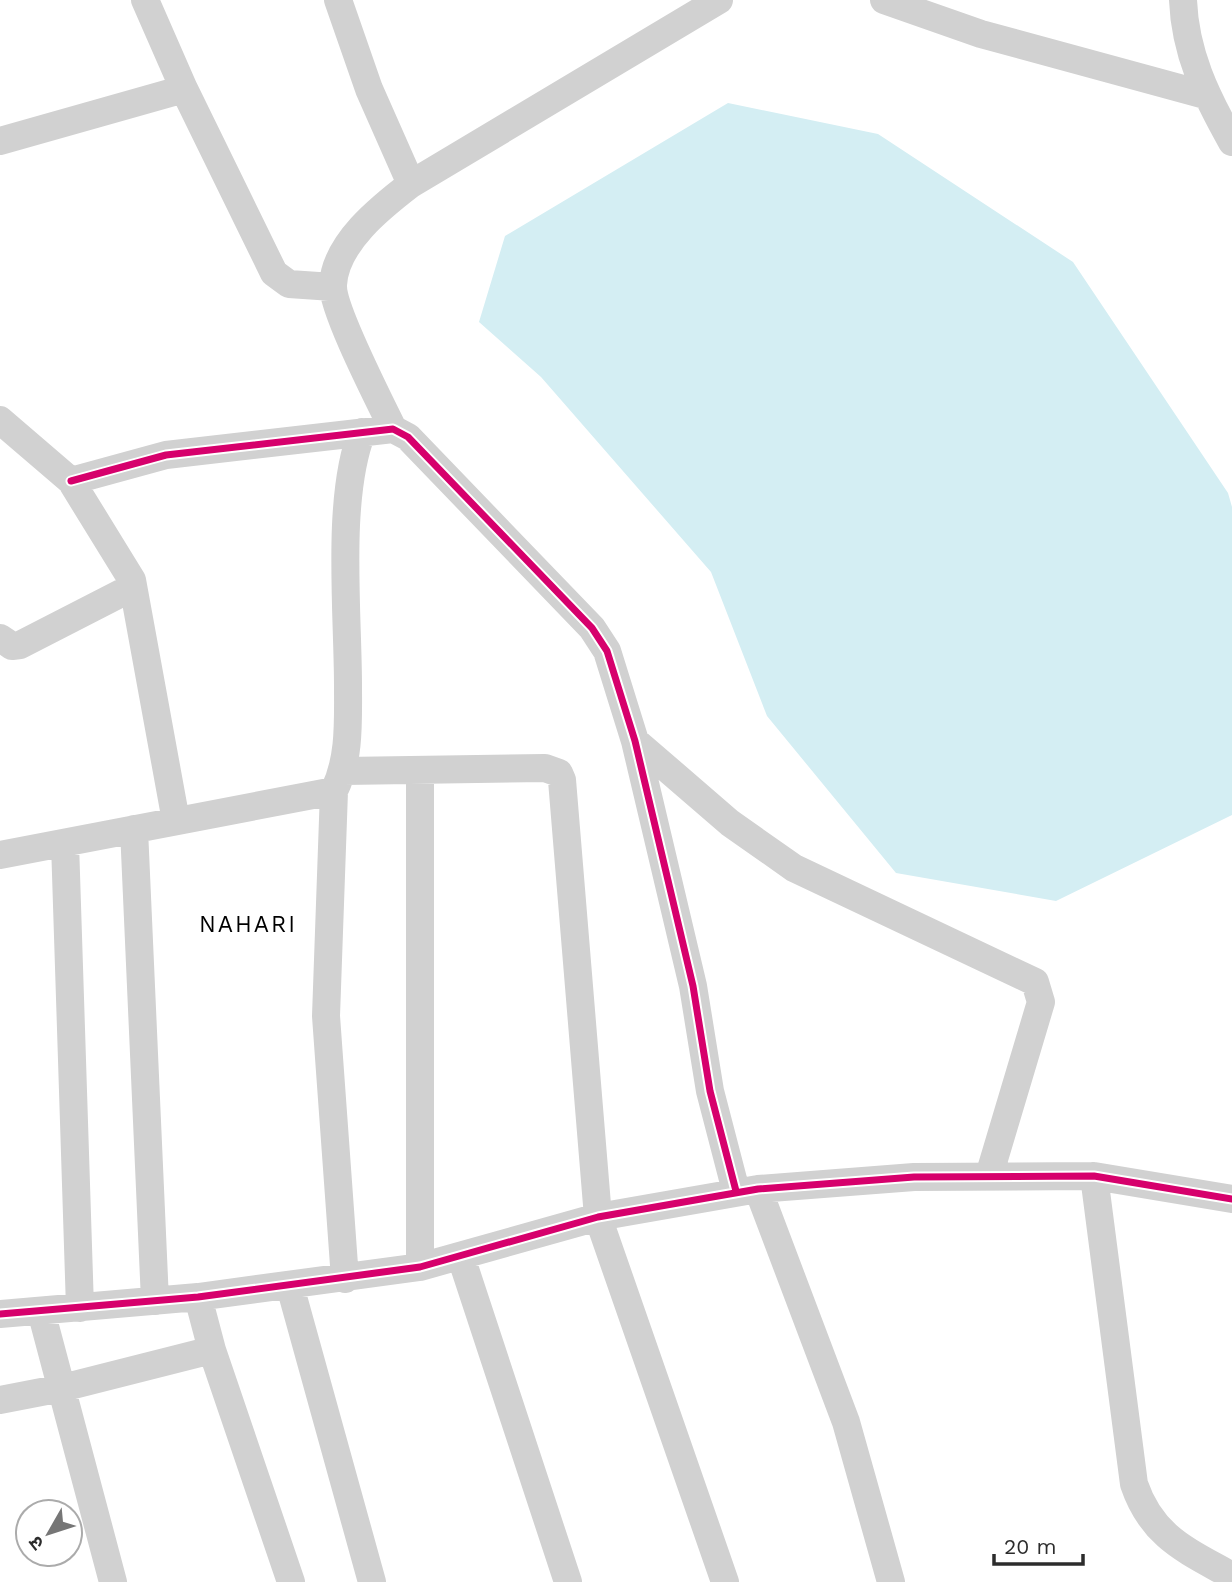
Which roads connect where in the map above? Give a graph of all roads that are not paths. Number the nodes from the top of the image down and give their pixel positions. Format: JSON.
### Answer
{"nodes":[{"id":1,"x":145,"y":0,"type":"edge"},
{"id":2,"x":338,"y":0,"type":"edge"},
{"id":3,"x":719,"y":0,"type":"edge"},
{"id":4,"x":884,"y":0,"type":"edge"},
{"id":5,"x":1183,"y":0,"type":"edge"},
{"id":6,"x":184,"y":89,"type":"junction"},
{"id":7,"x":1205,"y":95,"type":"junction"},
{"id":8,"x":0,"y":141,"type":"edge"},
{"id":9,"x":1232,"y":142,"type":"edge"},
{"id":10,"x":411,"y":184,"type":"junction"},
{"id":11,"x":333,"y":287,"type":"junction"},
{"id":12,"x":0,"y":420,"type":"edge"},
{"id":13,"x":393,"y":429,"type":"junction"},
{"id":14,"x":362,"y":432,"type":"junction"},
{"id":15,"x":71,"y":481,"type":"junction"},
{"id":16,"x":133,"y":587,"type":"junction"},
{"id":17,"x":0,"y":638,"type":"edge"},
{"id":18,"x":635,"y":741,"type":"junction"},
{"id":19,"x":420,"y":771,"type":"junction"},
{"id":20,"x":339,"y":781,"type":"junction"},
{"id":21,"x":176,"y":821,"type":"junction"},
{"id":22,"x":134,"y":829,"type":"junction"},
{"id":23,"x":65,"y":843,"type":"junction"},
{"id":24,"x":0,"y":855,"type":"edge"},
{"id":25,"x":989,"y":1176,"type":"junction"},
{"id":26,"x":1094,"y":1176,"type":"junction"},
{"id":27,"x":747,"y":1190,"type":"junction"},
{"id":28,"x":1232,"y":1199,"type":"edge"},
{"id":29,"x":598,"y":1217,"type":"junction"},
{"id":30,"x":461,"y":1257,"type":"junction"},
{"id":31,"x":421,"y":1267,"type":"junction"},
{"id":32,"x":345,"y":1279,"type":"junction"},
{"id":33,"x":290,"y":1286,"type":"junction"},
{"id":34,"x":198,"y":1297,"type":"junction"},
{"id":35,"x":155,"y":1301,"type":"junction"},
{"id":36,"x":80,"y":1308,"type":"junction"},
{"id":37,"x":41,"y":1311,"type":"junction"},
{"id":38,"x":0,"y":1314,"type":"edge"},
{"id":39,"x":212,"y":1350,"type":"junction"},
{"id":40,"x":62,"y":1388,"type":"junction"},
{"id":41,"x":0,"y":1400,"type":"edge"},
{"id":42,"x":1232,"y":1576,"type":"edge"},
{"id":43,"x":113,"y":1582,"type":"edge"},
{"id":44,"x":291,"y":1582,"type":"edge"},
{"id":45,"x":372,"y":1582,"type":"edge"},
{"id":46,"x":568,"y":1582,"type":"edge"},
{"id":47,"x":725,"y":1582,"type":"edge"},
{"id":48,"x":891,"y":1582,"type":"edge"}],
"edges":[{"from":1,"to":6,"type":"street"},
{"from":2,"to":10,"type":"street"},
{"from":3,"to":10,"type":"street"},
{"from":4,"to":7,"type":"street"},
{"from":5,"to":7,"type":"street"},
{"from":6,"to":8,"type":"street"},
{"from":6,"to":11,"type":"street"},
{"from":7,"to":9,"type":"street"},
{"from":10,"to":11,"type":"street"},
{"from":11,"to":13,"type":"street"},
{"from":12,"to":15,"type":"street"},
{"from":13,"to":14,"type":"street"},
{"from":13,"to":18,"type":"street"},
{"from":14,"to":15,"type":"street"},
{"from":14,"to":20,"type":"street"},
{"from":15,"to":16,"type":"street"},
{"from":16,"to":17,"type":"street"},
{"from":16,"to":21,"type":"street"},
{"from":18,"to":25,"type":"street"},
{"from":18,"to":27,"type":"street"},
{"from":19,"to":20,"type":"street"},
{"from":19,"to":29,"type":"street"},
{"from":19,"to":31,"type":"street"},
{"from":20,"to":21,"type":"street"},
{"from":20,"to":32,"type":"street"},
{"from":21,"to":22,"type":"street"},
{"from":22,"to":23,"type":"street"},
{"from":22,"to":35,"type":"street"},
{"from":23,"to":24,"type":"street"},
{"from":23,"to":36,"type":"street"},
{"from":25,"to":26,"type":"street"},
{"from":25,"to":27,"type":"street"},
{"from":26,"to":28,"type":"street"},
{"from":26,"to":42,"type":"street"},
{"from":27,"to":29,"type":"street"},
{"from":27,"to":48,"type":"street"},
{"from":29,"to":30,"type":"street"},
{"from":29,"to":47,"type":"street"},
{"from":30,"to":31,"type":"street"},
{"from":30,"to":46,"type":"street"},
{"from":31,"to":32,"type":"street"},
{"from":32,"to":33,"type":"street"},
{"from":33,"to":34,"type":"street"},
{"from":33,"to":45,"type":"street"},
{"from":34,"to":35,"type":"street"},
{"from":34,"to":39,"type":"street"},
{"from":35,"to":36,"type":"street"},
{"from":36,"to":37,"type":"street"},
{"from":37,"to":38,"type":"street"},
{"from":37,"to":40,"type":"street"},
{"from":39,"to":40,"type":"street"},
{"from":39,"to":44,"type":"street"},
{"from":40,"to":41,"type":"street"},
{"from":40,"to":43,"type":"street"}]}
